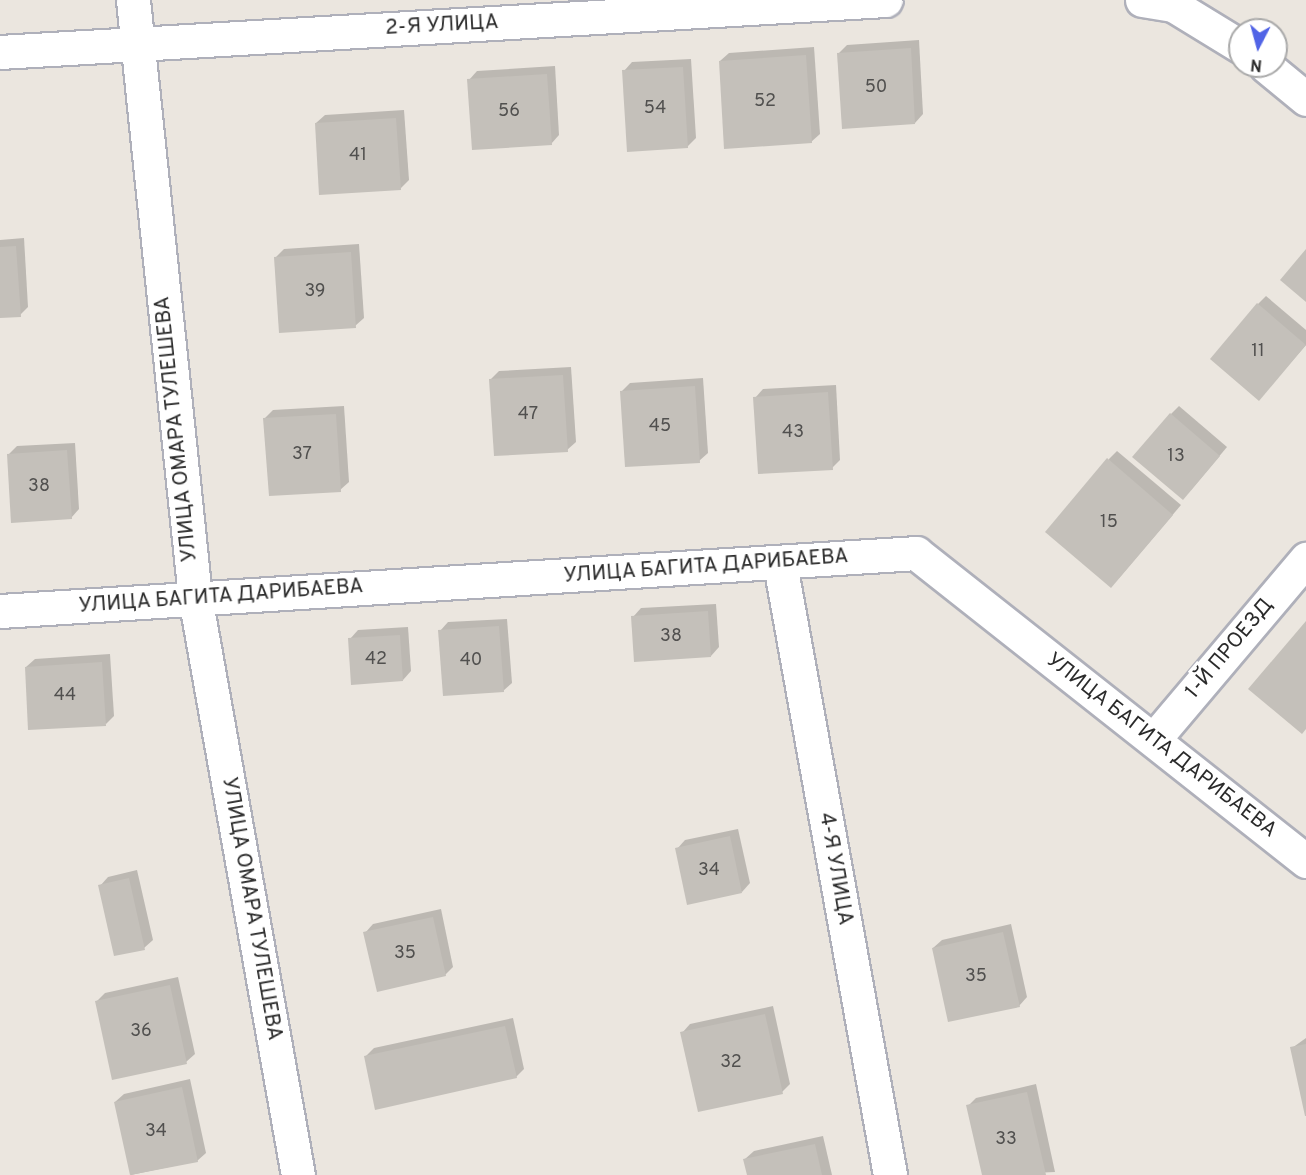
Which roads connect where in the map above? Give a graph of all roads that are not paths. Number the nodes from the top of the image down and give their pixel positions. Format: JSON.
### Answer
{"nodes":[{"id":1,"x":133,"y":0,"type":"edge"},
{"id":2,"x":885,"y":0,"type":"edge"},
{"id":3,"x":1142,"y":0,"type":"edge"},
{"id":4,"x":1228,"y":39,"type":"edge"},
{"id":5,"x":136,"y":44,"type":"junction"},
{"id":6,"x":0,"y":52,"type":"edge"},
{"id":7,"x":1281,"y":78,"type":"edge"},
{"id":8,"x":1306,"y":99,"type":"edge"},
{"id":9,"x":1306,"y":559,"type":"edge"},
{"id":10,"x":780,"y":564,"type":"junction"},
{"id":11,"x":195,"y":597,"type":"junction"},
{"id":12,"x":0,"y":611,"type":"edge"},
{"id":13,"x":1154,"y":739,"type":"junction"},
{"id":14,"x":1306,"y":861,"type":"edge"},
{"id":15,"x":298,"y":1175,"type":"edge"},
{"id":16,"x":890,"y":1175,"type":"edge"}],
"edges":[{"from":1,"to":5,"type":"street","name":"УЛИЦА ОМАРА ТУЛЕШЕВА"},
{"from":2,"to":5,"type":"street","name":"2-Я УЛИЦА"},
{"from":3,"to":4,"type":"street"},
{"from":5,"to":6,"type":"street","name":"2-Я УЛИЦА"},
{"from":5,"to":11,"type":"street","name":"УЛИЦА ОМАРА ТУЛЕШЕВА"},
{"from":7,"to":8,"type":"street"},
{"from":9,"to":13,"type":"street","name":"1-Й ПРОЕЗД"},
{"from":10,"to":11,"type":"street","name":"УЛИЦА БАГИТА ДАРИБАЕВА"},
{"from":10,"to":13,"type":"street","name":"УЛИЦА БАГИТА ДАРИБАЕВА"},
{"from":10,"to":16,"type":"street","name":"4-Я УЛИЦА"},
{"from":11,"to":12,"type":"street","name":"УЛИЦА БАГИТА ДАРИБАЕВА"},
{"from":11,"to":15,"type":"street","name":"УЛИЦА ОМАРА ТУЛЕШЕВА"},
{"from":13,"to":14,"type":"street","name":"УЛИЦА БАГИТА ДАРИБАЕВА"}]}
